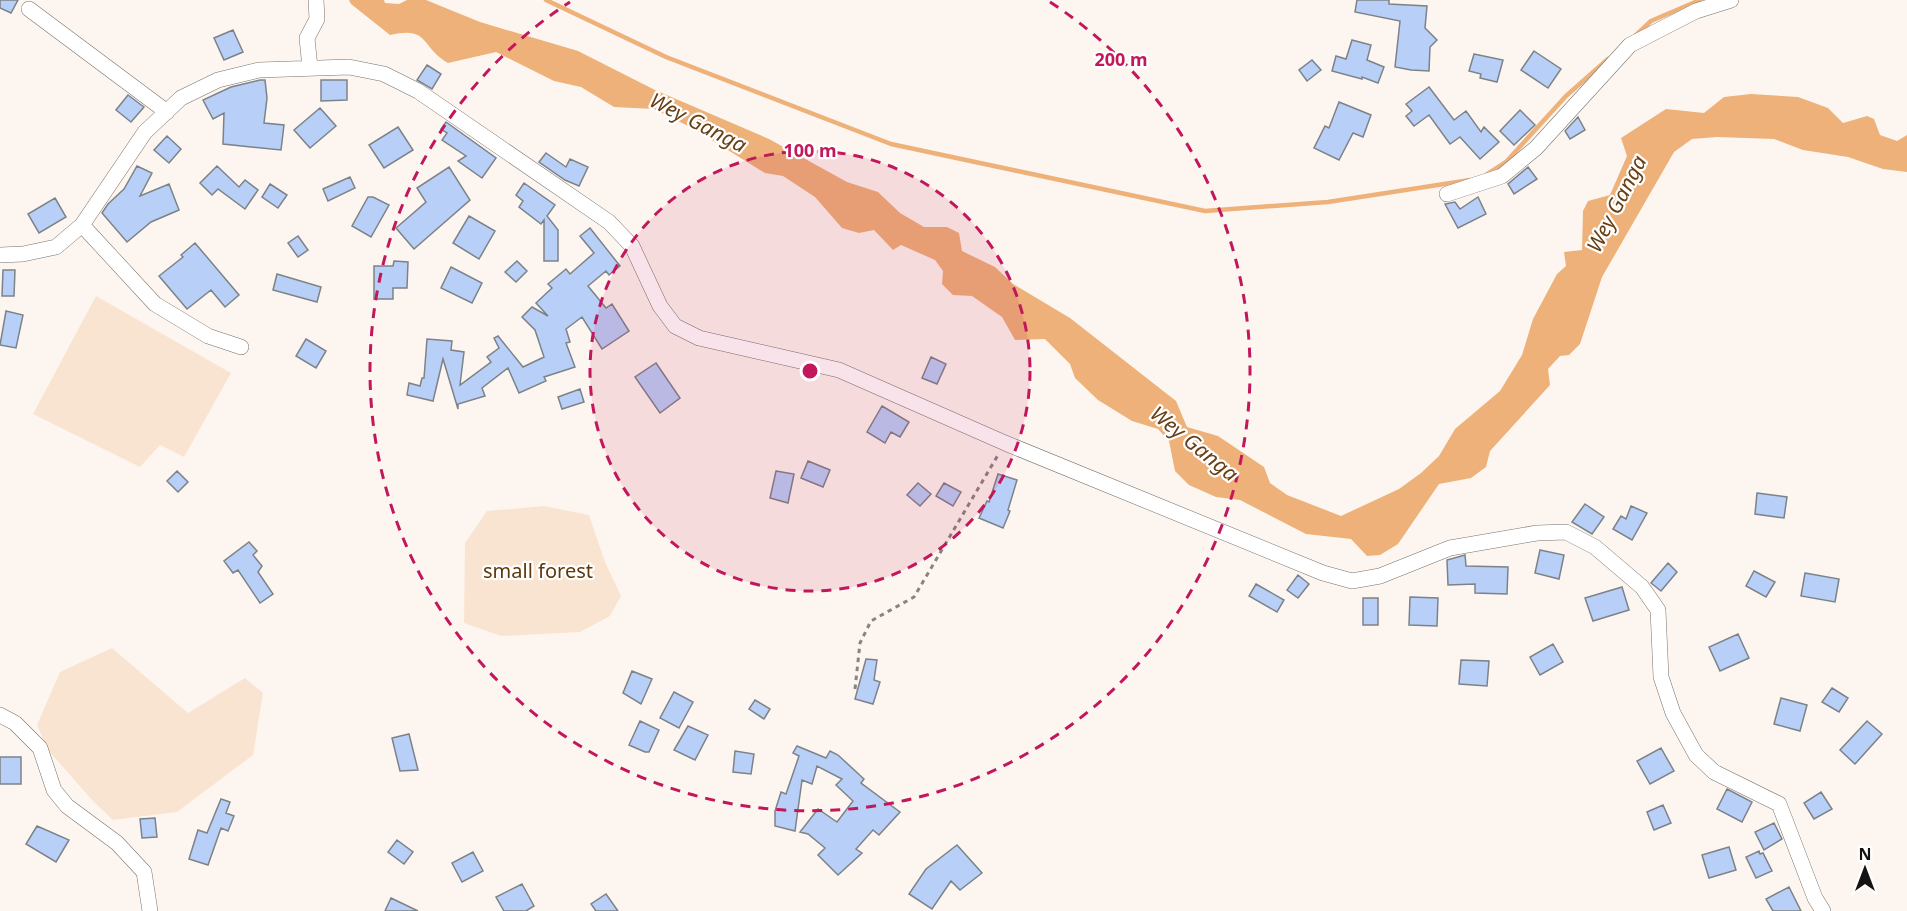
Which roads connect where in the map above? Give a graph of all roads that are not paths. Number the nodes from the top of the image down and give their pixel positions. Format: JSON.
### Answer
{"nodes":[{"id":1,"x":316,"y":0,"type":"edge"},
{"id":2,"x":1731,"y":0,"type":"edge"},
{"id":3,"x":29,"y":9,"type":"dead end"},
{"id":4,"x":310,"y":68,"type":"junction"},
{"id":5,"x":167,"y":112,"type":"junction"},
{"id":6,"x":1447,"y":194,"type":"dead end"},
{"id":7,"x":82,"y":225,"type":"junction"},
{"id":8,"x":0,"y":255,"type":"edge"},
{"id":9,"x":241,"y":347,"type":"dead end"},
{"id":10,"x":0,"y":715,"type":"edge"},
{"id":11,"x":150,"y":911,"type":"edge"},
{"id":12,"x":1822,"y":911,"type":"edge"}],
"edges":[{"from":1,"to":4,"type":"street"},
{"from":2,"to":6,"type":"street"},
{"from":3,"to":5,"type":"street"},
{"from":4,"to":5,"type":"street"},
{"from":4,"to":12,"type":"street"},
{"from":5,"to":7,"type":"street"},
{"from":7,"to":8,"type":"street"},
{"from":7,"to":9,"type":"street"},
{"from":10,"to":11,"type":"street"}]}
